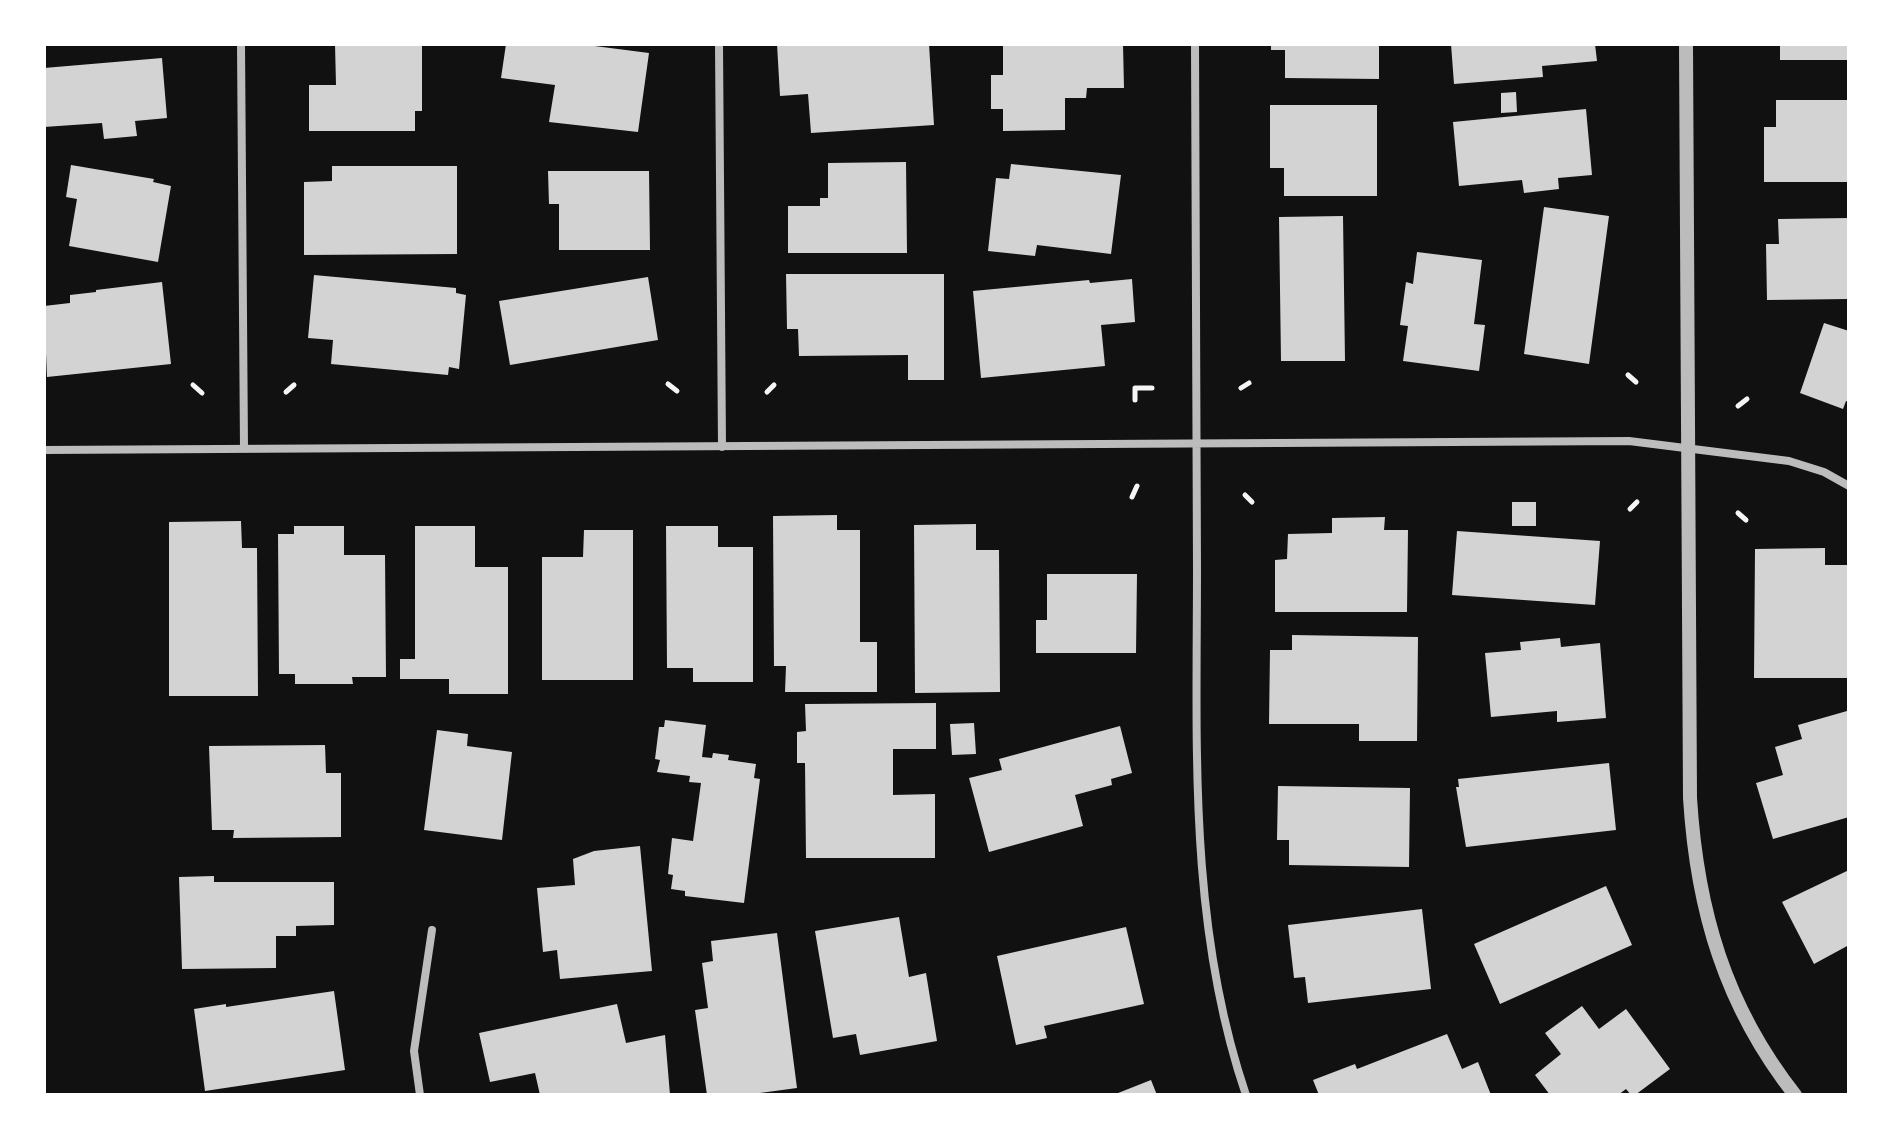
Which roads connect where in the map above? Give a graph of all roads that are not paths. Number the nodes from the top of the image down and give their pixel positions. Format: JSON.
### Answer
{"nodes":[{"id":1,"x":241,"y":44,"type":"edge"},
{"id":2,"x":719,"y":44,"type":"edge"},
{"id":3,"x":1195,"y":44,"type":"edge"},
{"id":4,"x":1686,"y":44,"type":"edge"},
{"id":5,"x":1197,"y":444,"type":"junction"},
{"id":6,"x":722,"y":447,"type":"junction"},
{"id":7,"x":244,"y":449,"type":"junction"},
{"id":8,"x":1688,"y":449,"type":"junction"},
{"id":9,"x":44,"y":450,"type":"edge"},
{"id":10,"x":1849,"y":486,"type":"edge"},
{"id":11,"x":432,"y":930,"type":"dead end"},
{"id":12,"x":420,"y":1095,"type":"edge"},
{"id":13,"x":1246,"y":1095,"type":"edge"},
{"id":14,"x":1795,"y":1095,"type":"edge"}],
"edges":[{"from":1,"to":7,"type":"street"},
{"from":2,"to":6,"type":"street"},
{"from":3,"to":5,"type":"street"},
{"from":4,"to":8,"type":"street"},
{"from":5,"to":6,"type":"street"},
{"from":5,"to":8,"type":"street"},
{"from":5,"to":13,"type":"street"},
{"from":6,"to":7,"type":"street"},
{"from":7,"to":9,"type":"street"},
{"from":8,"to":10,"type":"street"},
{"from":8,"to":14,"type":"street"},
{"from":11,"to":12,"type":"street"}]}
